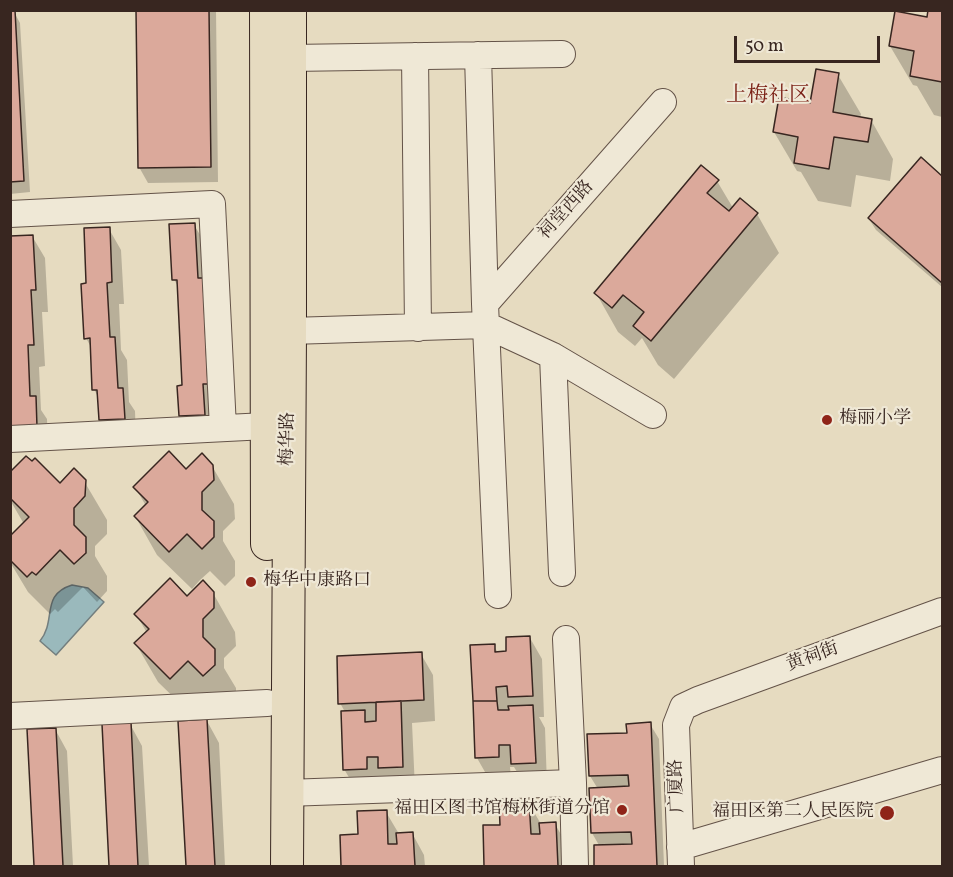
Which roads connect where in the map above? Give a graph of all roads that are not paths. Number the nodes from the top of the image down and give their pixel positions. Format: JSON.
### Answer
{"nodes":[{"id":1,"x":266,"y":10,"type":"edge"},
{"id":2,"x":290,"y":10,"type":"edge"},
{"id":3,"x":562,"y":54,"type":"dead end"},
{"id":4,"x":478,"y":55,"type":"junction"},
{"id":5,"x":415,"y":56,"type":"junction"},
{"id":6,"x":290,"y":58,"type":"junction"},
{"id":7,"x":663,"y":102,"type":"dead end"},
{"id":8,"x":10,"y":214,"type":"edge"},
{"id":9,"x":485,"y":314,"type":"junction"},
{"id":10,"x":418,"y":327,"type":"junction"},
{"id":11,"x":290,"y":331,"type":"junction"},
{"id":12,"x":553,"y":356,"type":"junction"},
{"id":13,"x":653,"y":414,"type":"dead end"},
{"id":14,"x":266,"y":426,"type":"junction"},
{"id":15,"x":223,"y":428,"type":"junction"},
{"id":16,"x":10,"y":439,"type":"edge"},
{"id":17,"x":562,"y":573,"type":"dead end"},
{"id":18,"x":498,"y":595,"type":"dead end"},
{"id":19,"x":942,"y":611,"type":"edge"},
{"id":20,"x":566,"y":639,"type":"dead end"},
{"id":21,"x":267,"y":703,"type":"junction"},
{"id":22,"x":683,"y":707,"type":"joint"},
{"id":23,"x":10,"y":716,"type":"edge"},
{"id":24,"x":942,"y":770,"type":"edge"},
{"id":25,"x":573,"y":783,"type":"junction"},
{"id":26,"x":286,"y":793,"type":"junction"},
{"id":27,"x":680,"y":857,"type":"edge"},
{"id":28,"x":267,"y":867,"type":"edge"},
{"id":29,"x":287,"y":867,"type":"edge"},
{"id":30,"x":575,"y":867,"type":"edge"}],
"edges":[{"from":1,"to":14,"type":"main road","name":"梅华路"},
{"from":2,"to":6,"type":"main road","name":"梅华路"},
{"from":3,"to":4,"type":"street"},
{"from":4,"to":5,"type":"street"},
{"from":4,"to":9,"type":"street"},
{"from":5,"to":6,"type":"street"},
{"from":5,"to":10,"type":"street"},
{"from":6,"to":11,"type":"main road","name":"梅华路"},
{"from":7,"to":9,"type":"street","name":"祠堂西路"},
{"from":8,"to":15,"type":"street"},
{"from":9,"to":10,"type":"street"},
{"from":9,"to":12,"type":"street"},
{"from":9,"to":18,"type":"street"},
{"from":10,"to":11,"type":"street"},
{"from":11,"to":26,"type":"main road","name":"梅华路"},
{"from":12,"to":13,"type":"street"},
{"from":12,"to":17,"type":"street"},
{"from":14,"to":15,"type":"street"},
{"from":14,"to":21,"type":"main road","name":"梅华路"},
{"from":15,"to":16,"type":"street"},
{"from":19,"to":22,"type":"street","name":"黄祠街"},
{"from":20,"to":25,"type":"street"},
{"from":21,"to":23,"type":"street"},
{"from":21,"to":28,"type":"main road","name":"梅华路"},
{"from":22,"to":27,"type":"street","name":"广厦路"},
{"from":24,"to":27,"type":"street"},
{"from":25,"to":26,"type":"street"},
{"from":25,"to":30,"type":"street"},
{"from":26,"to":29,"type":"main road","name":"梅华路"}]}
